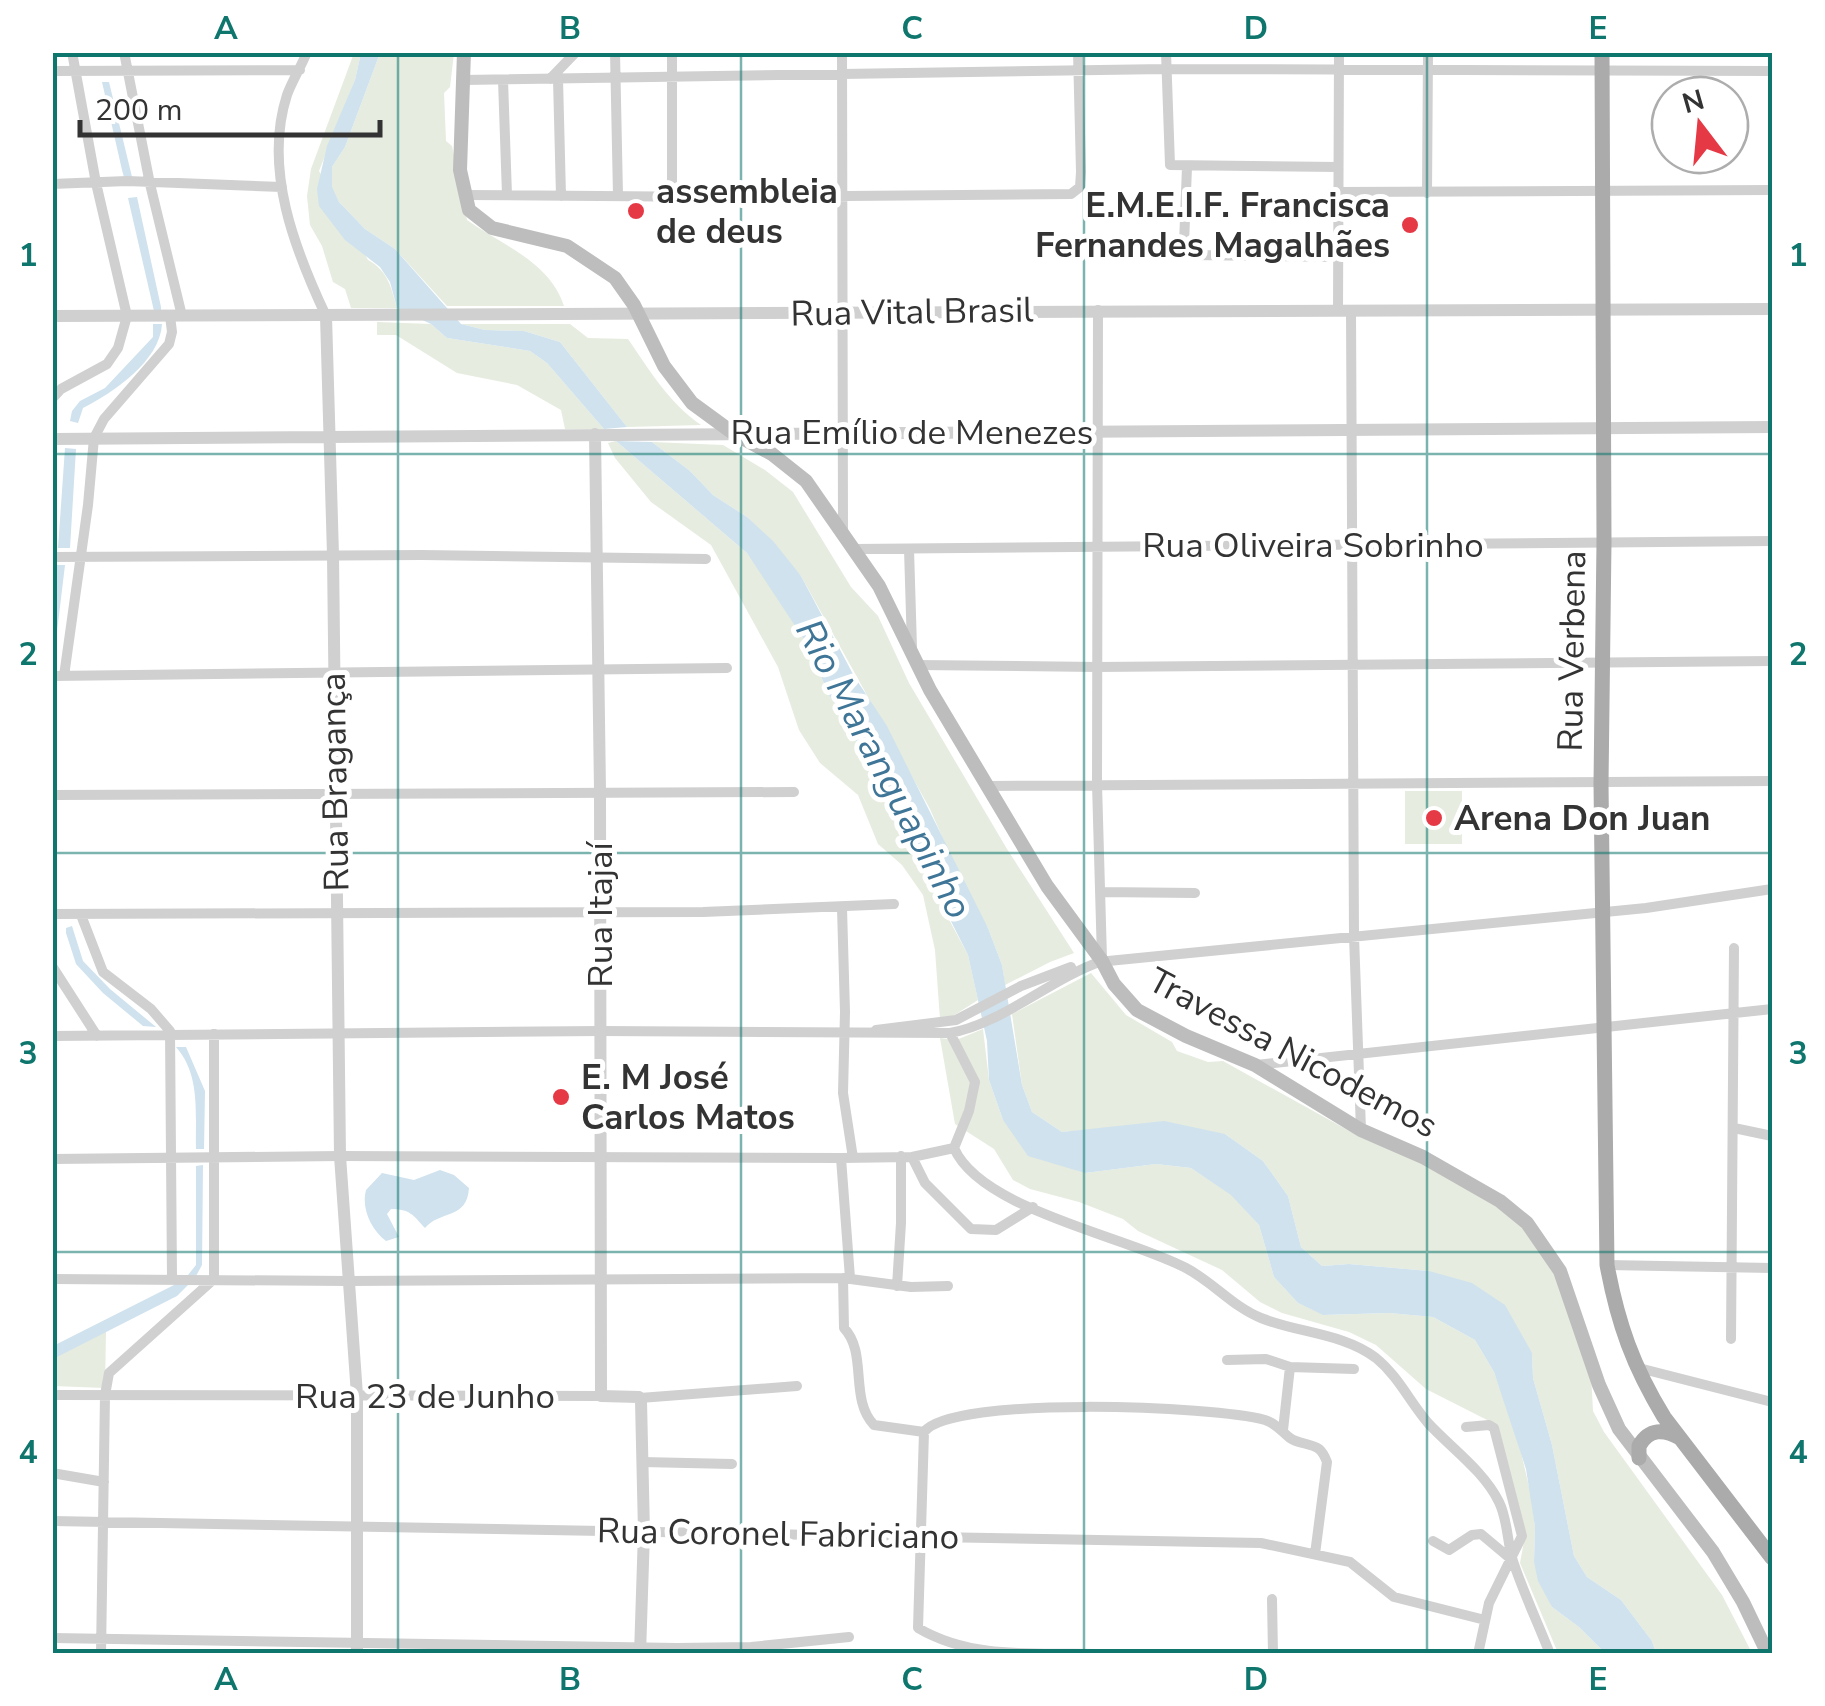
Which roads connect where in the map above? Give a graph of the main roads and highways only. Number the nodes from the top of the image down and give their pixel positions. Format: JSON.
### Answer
{"nodes":[{"id":1,"x":1602,"y":52,"type":"edge"},
{"id":2,"x":468,"y":54,"type":"edge"},
{"id":3,"x":1680,"y":1438,"type":"junction"},
{"id":4,"x":1639,"y":1458,"type":"junction"},
{"id":5,"x":1772,"y":1558,"type":"edge"},
{"id":6,"x":1768,"y":1654,"type":"edge"}],
"edges":[{"from":1,"to":3,"type":"main road","name":"Rua Verbena"},
{"from":2,"to":4,"type":"main road","name":"Travessa Nicodemos"},
{"from":3,"to":4,"type":"main road"},
{"from":3,"to":5,"type":"main road","name":"Rua Verbena"},
{"from":4,"to":6,"type":"main road","name":"Travessa Nicodemos"}]}
